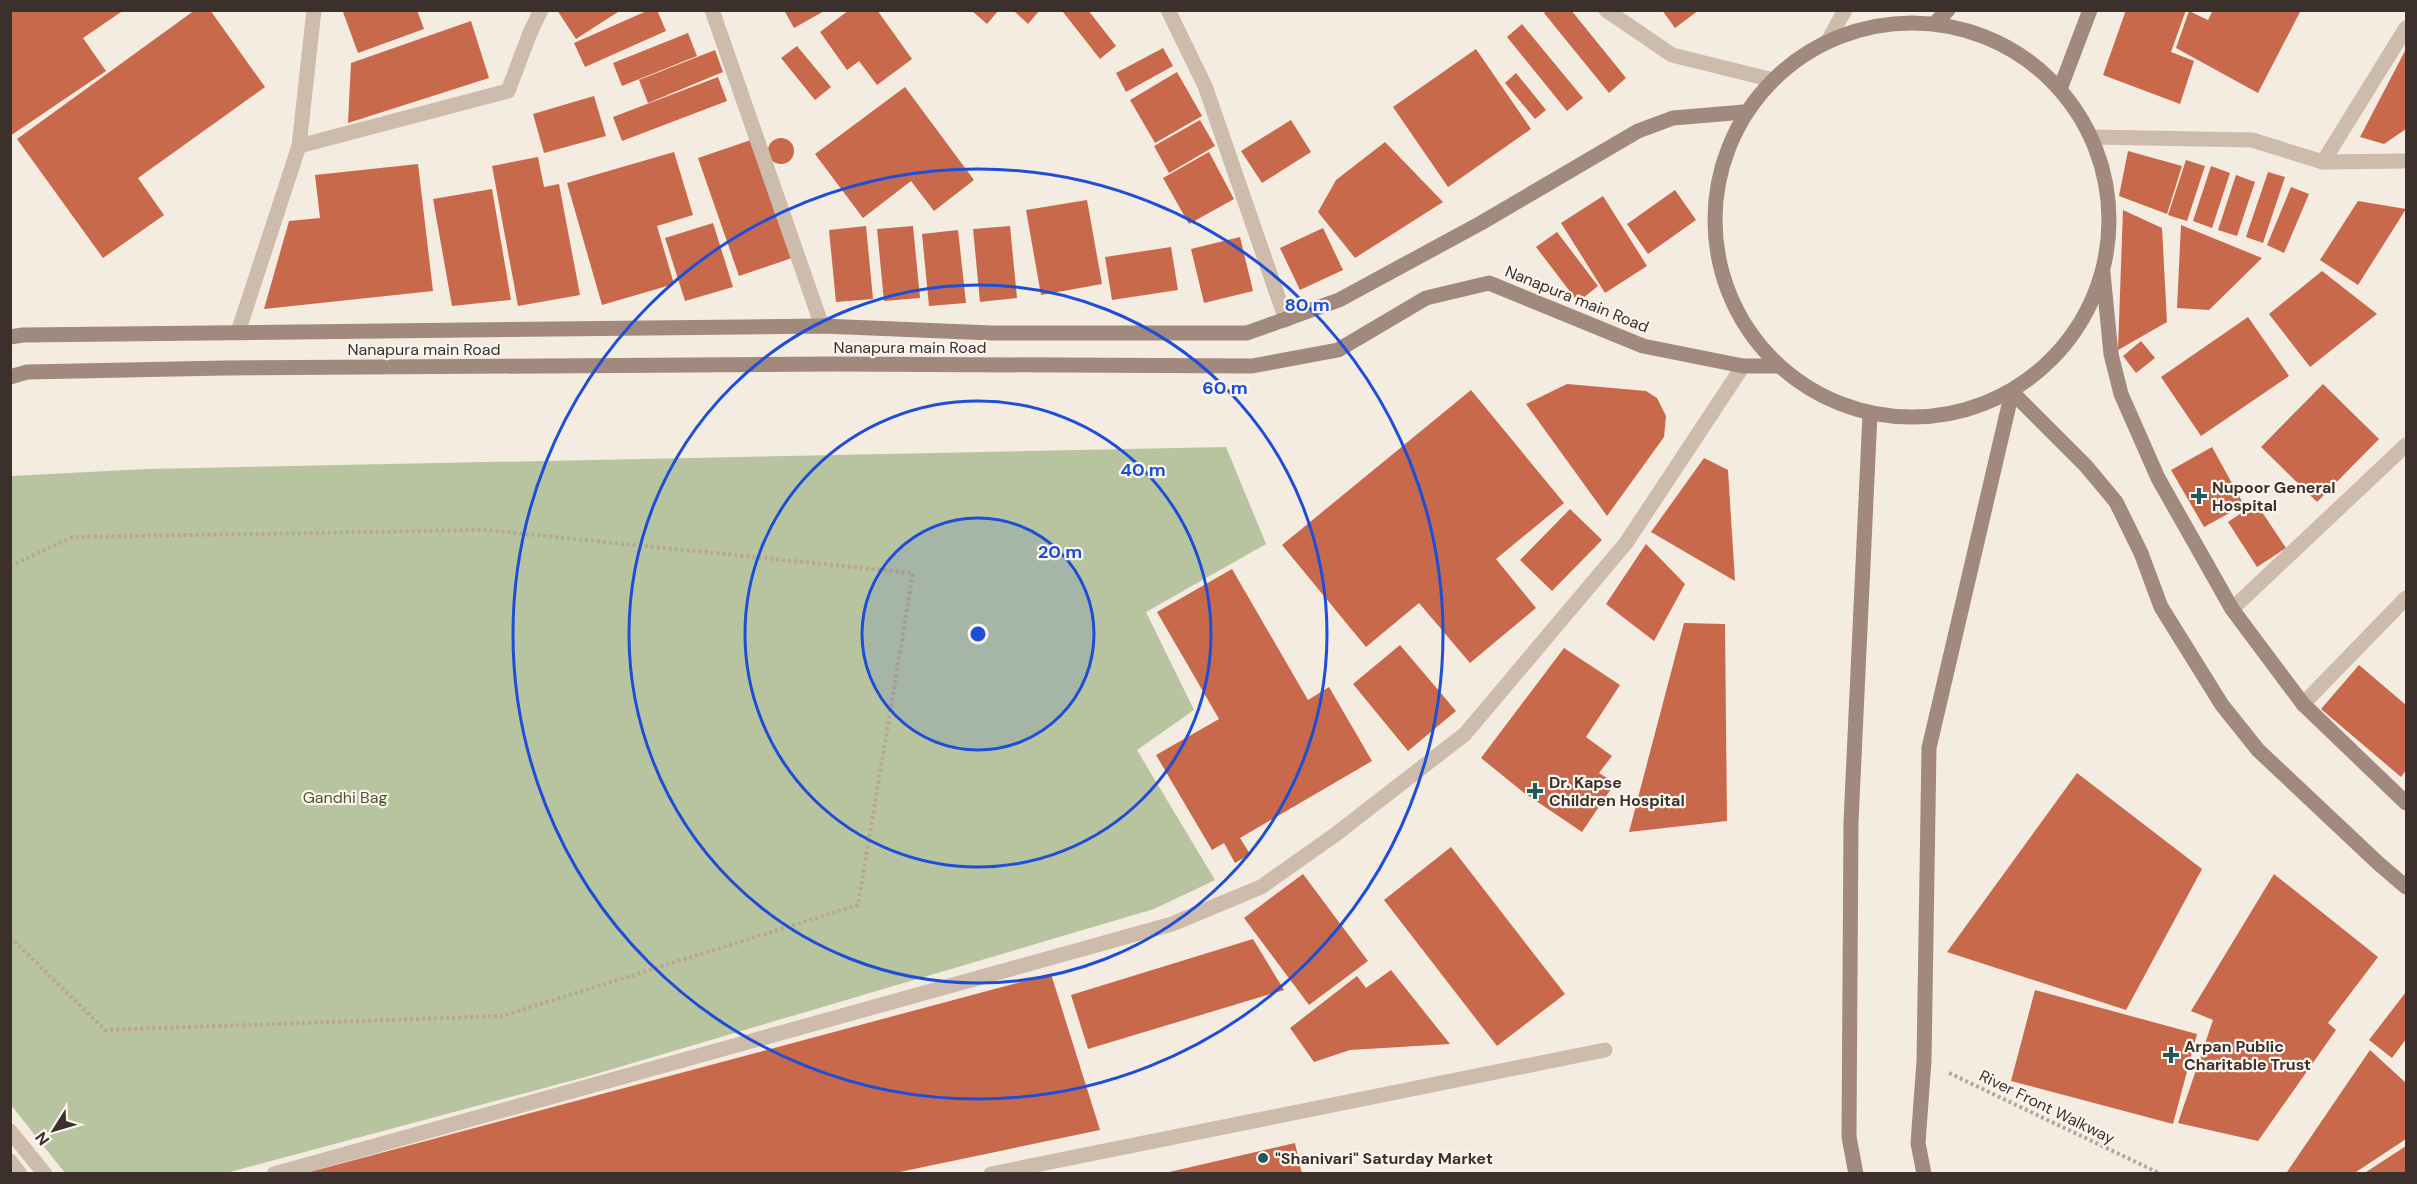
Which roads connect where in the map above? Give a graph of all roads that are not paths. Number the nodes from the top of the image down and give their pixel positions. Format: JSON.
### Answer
{"nodes":[{"id":1,"x":314,"y":10,"type":"edge"},
{"id":2,"x":542,"y":10,"type":"edge"},
{"id":3,"x":712,"y":10,"type":"edge"},
{"id":4,"x":1168,"y":10,"type":"edge"},
{"id":5,"x":1606,"y":10,"type":"edge"},
{"id":6,"x":1845,"y":10,"type":"edge"},
{"id":7,"x":1948,"y":10,"type":"edge"},
{"id":8,"x":2090,"y":10,"type":"edge"},
{"id":9,"x":1935,"y":23,"type":"junction"},
{"id":10,"x":2406,"y":28,"type":"edge"},
{"id":11,"x":1829,"y":39,"type":"junction"},
{"id":12,"x":1773,"y":80,"type":"junction"},
{"id":13,"x":2060,"y":89,"type":"junction"},
{"id":14,"x":1744,"y":112,"type":"junction"},
{"id":15,"x":2092,"y":137,"type":"junction"},
{"id":16,"x":299,"y":146,"type":"junction"},
{"id":17,"x":2406,"y":161,"type":"edge"},
{"id":18,"x":2323,"y":162,"type":"junction"},
{"id":19,"x":2103,"y":264,"type":"junction"},
{"id":20,"x":1286,"y":320,"type":"junction"},
{"id":21,"x":822,"y":326,"type":"junction"},
{"id":22,"x":238,"y":332,"type":"junction"},
{"id":23,"x":10,"y":338,"type":"edge"},
{"id":24,"x":1743,"y":366,"type":"junction"},
{"id":25,"x":1778,"y":366,"type":"junction"},
{"id":26,"x":10,"y":377,"type":"edge"},
{"id":27,"x":2012,"y":392,"type":"junction"},
{"id":28,"x":1870,"y":414,"type":"junction"},
{"id":29,"x":2406,"y":445,"type":"edge"},
{"id":30,"x":2406,"y":598,"type":"edge"},
{"id":31,"x":2232,"y":609,"type":"junction"},
{"id":32,"x":2303,"y":704,"type":"junction"},
{"id":33,"x":2406,"y":804,"type":"edge"},
{"id":34,"x":2406,"y":887,"type":"edge"},
{"id":35,"x":1605,"y":1050,"type":"dead end"},
{"id":36,"x":10,"y":1131,"type":"edge"},
{"id":37,"x":10,"y":1161,"type":"edge"},
{"id":38,"x":21,"y":1173,"type":"edge"},
{"id":39,"x":45,"y":1173,"type":"edge"},
{"id":40,"x":274,"y":1173,"type":"edge"},
{"id":41,"x":991,"y":1173,"type":"edge"},
{"id":42,"x":1856,"y":1173,"type":"edge"},
{"id":43,"x":1924,"y":1173,"type":"edge"}],
"edges":[{"from":1,"to":16,"type":"street"},
{"from":2,"to":16,"type":"street"},
{"from":3,"to":21,"type":"street"},
{"from":4,"to":20,"type":"street"},
{"from":5,"to":12,"type":"street"},
{"from":6,"to":11,"type":"street"},
{"from":7,"to":9,"type":"main road"},
{"from":8,"to":13,"type":"main road"},
{"from":9,"to":11,"type":"main road"},
{"from":9,"to":13,"type":"main road"},
{"from":10,"to":18,"type":"street"},
{"from":11,"to":12,"type":"main road"},
{"from":12,"to":14,"type":"main road"},
{"from":13,"to":15,"type":"main road"},
{"from":14,"to":20,"type":"main road","name":"Nanapura main Road"},
{"from":14,"to":25,"type":"main road"},
{"from":15,"to":18,"type":"street"},
{"from":15,"to":19,"type":"main road"},
{"from":16,"to":22,"type":"street"},
{"from":17,"to":18,"type":"street"},
{"from":19,"to":27,"type":"main road"},
{"from":19,"to":31,"type":"main road"},
{"from":20,"to":21,"type":"main road","name":"Nanapura main Road"},
{"from":21,"to":22,"type":"main road","name":"Nanapura main Road"},
{"from":22,"to":23,"type":"main road","name":"Nanapura main Road"},
{"from":24,"to":25,"type":"main road","name":"Nanapura main Road"},
{"from":24,"to":26,"type":"main road","name":"Nanapura main Road"},
{"from":24,"to":40,"type":"street"},
{"from":25,"to":28,"type":"main road"},
{"from":27,"to":28,"type":"main road"},
{"from":27,"to":34,"type":"main road"},
{"from":27,"to":43,"type":"main road"},
{"from":28,"to":42,"type":"main road"},
{"from":29,"to":31,"type":"street"},
{"from":30,"to":32,"type":"street"},
{"from":31,"to":32,"type":"main road"},
{"from":32,"to":33,"type":"main road"},
{"from":35,"to":41,"type":"street"},
{"from":36,"to":39,"type":"street"},
{"from":37,"to":38,"type":"street"}]}
